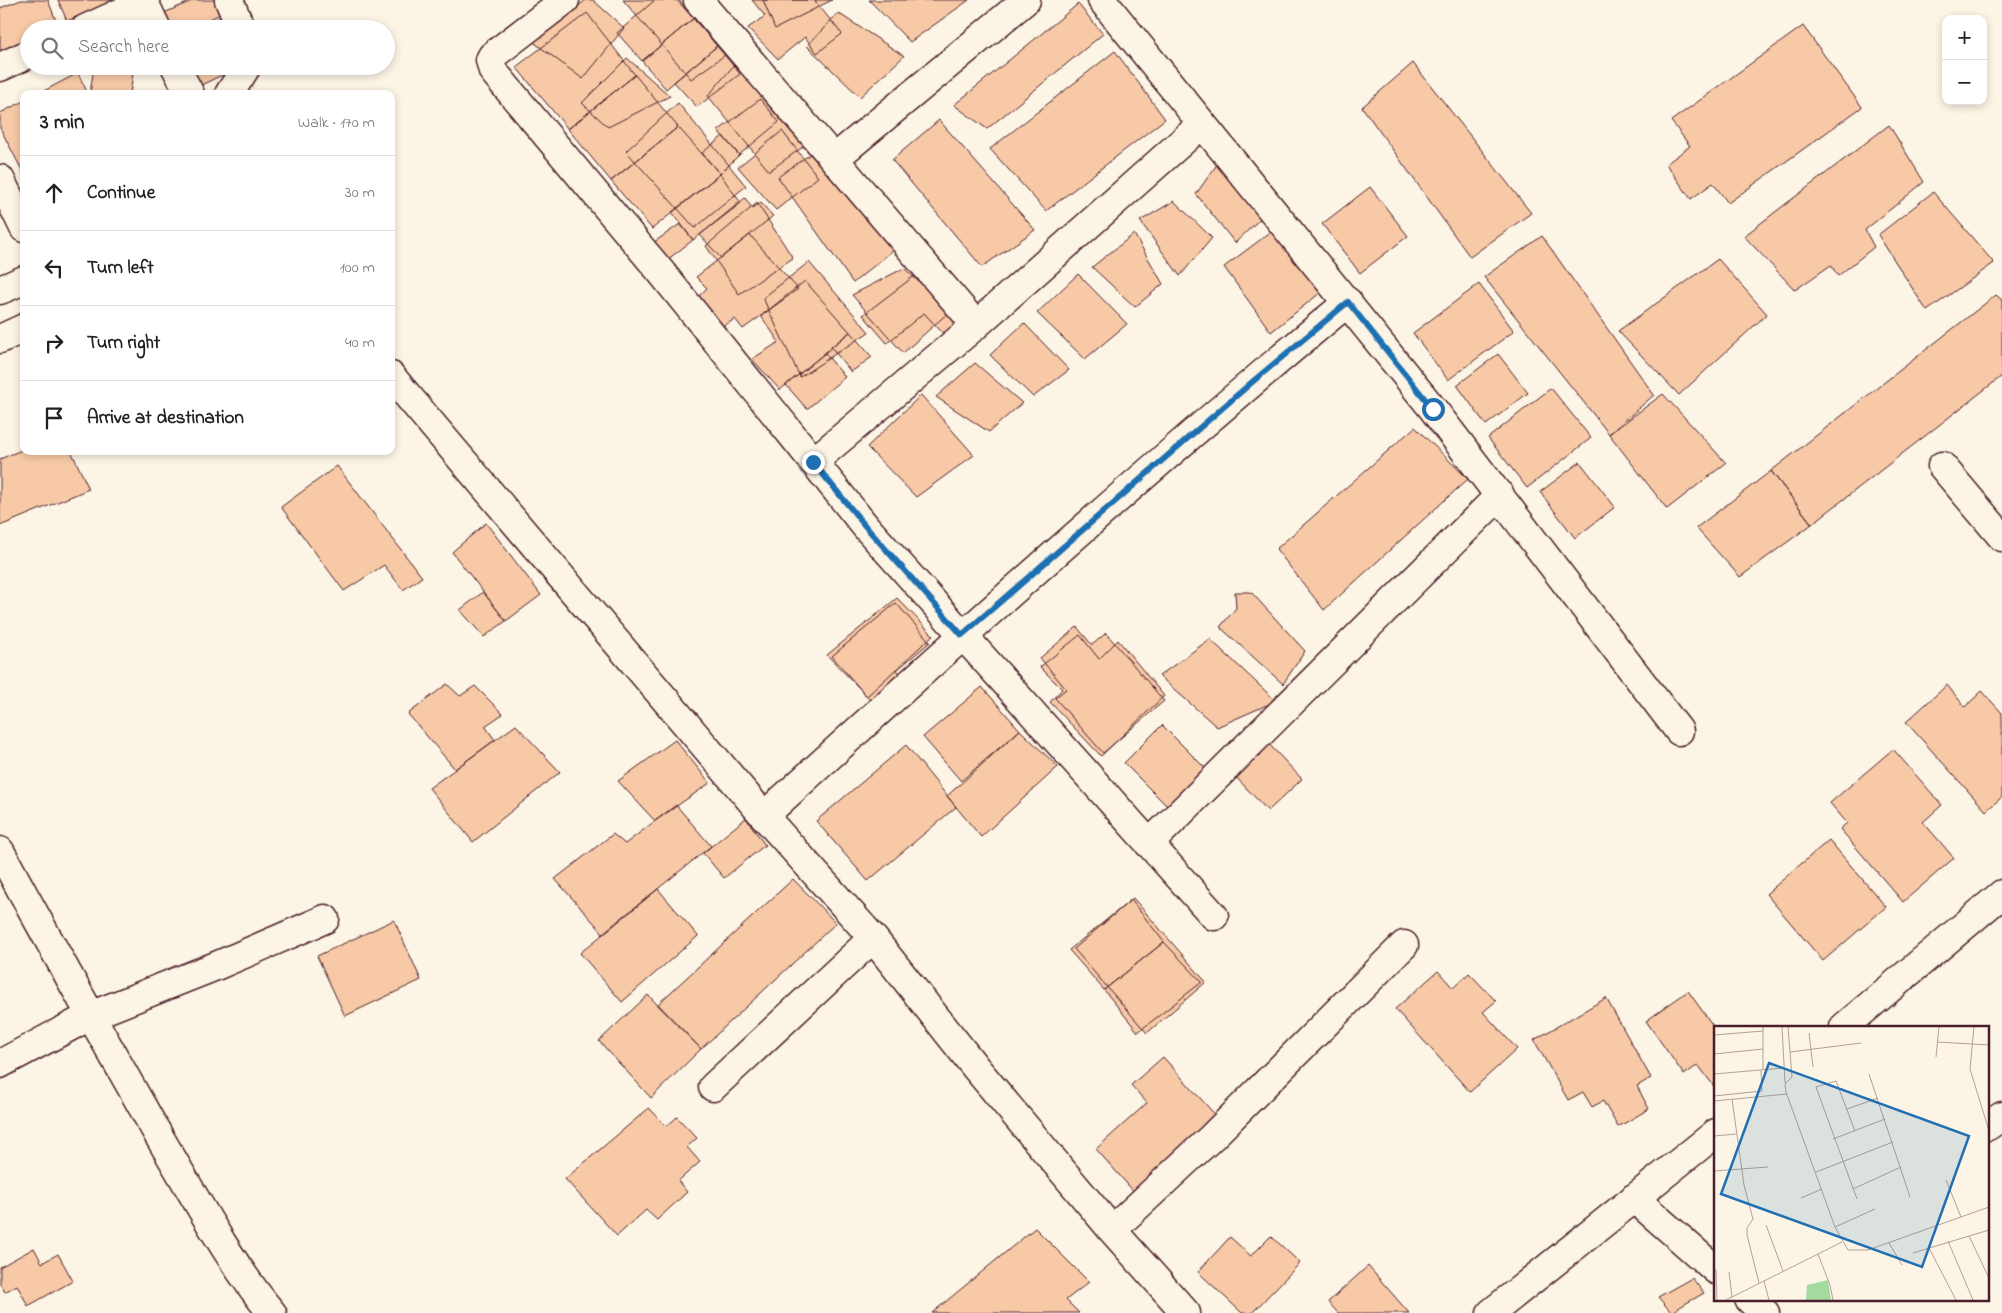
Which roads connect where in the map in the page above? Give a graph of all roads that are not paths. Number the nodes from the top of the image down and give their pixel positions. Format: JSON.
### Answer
{"nodes":[{"id":1,"x":229,"y":0,"type":"edge"},
{"id":2,"x":564,"y":0,"type":"edge"},
{"id":3,"x":1026,"y":0,"type":"edge"},
{"id":4,"x":1102,"y":0,"type":"edge"},
{"id":5,"x":143,"y":1,"type":"edge"},
{"id":6,"x":709,"y":4,"type":"edge"},
{"id":7,"x":104,"y":20,"type":"edge"},
{"id":8,"x":152,"y":20,"type":"edge"},
{"id":9,"x":237,"y":20,"type":"edge"},
{"id":10,"x":20,"y":58,"type":"edge"},
{"id":11,"x":0,"y":68,"type":"edge"},
{"id":12,"x":180,"y":75,"type":"edge"},
{"id":13,"x":241,"y":75,"type":"edge"},
{"id":14,"x":188,"y":90,"type":"edge"},
{"id":15,"x":232,"y":90,"type":"edge"},
{"id":16,"x":1202,"y":124,"type":"junction"},
{"id":17,"x":834,"y":159,"type":"junction"},
{"id":18,"x":0,"y":179,"type":"edge"},
{"id":19,"x":20,"y":220,"type":"edge"},
{"id":20,"x":20,"y":282,"type":"edge"},
{"id":21,"x":0,"y":290,"type":"edge"},
{"id":22,"x":1348,"y":302,"type":"junction"},
{"id":23,"x":976,"y":325,"type":"junction"},
{"id":24,"x":20,"y":330,"type":"edge"},
{"id":25,"x":0,"y":339,"type":"edge"},
{"id":26,"x":395,"y":381,"type":"edge"},
{"id":27,"x":813,"y":462,"type":"junction"},
{"id":28,"x":1942,"y":466,"type":"dead end"},
{"id":29,"x":1500,"y":495,"type":"junction"},
{"id":30,"x":2002,"y":537,"type":"edge"},
{"id":31,"x":962,"y":635,"type":"junction"},
{"id":32,"x":1679,"y":731,"type":"dead end"},
{"id":33,"x":764,"y":816,"type":"junction"},
{"id":34,"x":1149,"y":844,"type":"junction"},
{"id":35,"x":0,"y":851,"type":"edge"},
{"id":36,"x":2002,"y":894,"type":"edge"},
{"id":37,"x":1214,"y":916,"type":"dead end"},
{"id":38,"x":325,"y":919,"type":"dead end"},
{"id":39,"x":873,"y":938,"type":"junction"},
{"id":40,"x":1404,"y":945,"type":"dead end"},
{"id":41,"x":90,"y":1016,"type":"junction"},
{"id":42,"x":1845,"y":1026,"type":"edge"},
{"id":43,"x":0,"y":1064,"type":"edge"},
{"id":44,"x":713,"y":1087,"type":"dead end"},
{"id":45,"x":1714,"y":1135,"type":"edge"},
{"id":46,"x":1634,"y":1198,"type":"junction"},
{"id":47,"x":1112,"y":1230,"type":"junction"},
{"id":48,"x":1714,"y":1268,"type":"edge"},
{"id":49,"x":1750,"y":1300,"type":"edge"},
{"id":50,"x":272,"y":1313,"type":"edge"},
{"id":51,"x":1186,"y":1313,"type":"edge"},
{"id":52,"x":1491,"y":1313,"type":"edge"},
{"id":53,"x":1765,"y":1313,"type":"edge"}],
"edges":[{"from":1,"to":9,"type":"street"},
{"from":2,"to":27,"type":"street"},
{"from":3,"to":17,"type":"street"},
{"from":4,"to":16,"type":"street"},
{"from":5,"to":7,"type":"street"},
{"from":5,"to":8,"type":"street"},
{"from":6,"to":17,"type":"street"},
{"from":10,"to":11,"type":"street"},
{"from":12,"to":14,"type":"street"},
{"from":13,"to":15,"type":"street"},
{"from":16,"to":22,"type":"street"},
{"from":16,"to":23,"type":"street"},
{"from":17,"to":23,"type":"street"},
{"from":18,"to":19,"type":"street"},
{"from":20,"to":21,"type":"street"},
{"from":22,"to":29,"type":"street"},
{"from":22,"to":31,"type":"street"},
{"from":23,"to":27,"type":"street"},
{"from":24,"to":25,"type":"street"},
{"from":26,"to":33,"type":"street"},
{"from":27,"to":31,"type":"street"},
{"from":28,"to":30,"type":"street"},
{"from":29,"to":32,"type":"street"},
{"from":29,"to":34,"type":"street"},
{"from":31,"to":33,"type":"street"},
{"from":31,"to":34,"type":"street"},
{"from":33,"to":39,"type":"street"},
{"from":34,"to":37,"type":"street"},
{"from":35,"to":41,"type":"street"},
{"from":36,"to":42,"type":"street"},
{"from":38,"to":41,"type":"street"},
{"from":39,"to":44,"type":"street"},
{"from":39,"to":47,"type":"street"},
{"from":40,"to":47,"type":"street"},
{"from":41,"to":43,"type":"street"},
{"from":41,"to":50,"type":"street"},
{"from":45,"to":46,"type":"street"},
{"from":46,"to":48,"type":"street"},
{"from":46,"to":52,"type":"street"},
{"from":47,"to":51,"type":"street"},
{"from":49,"to":53,"type":"street"}]}
